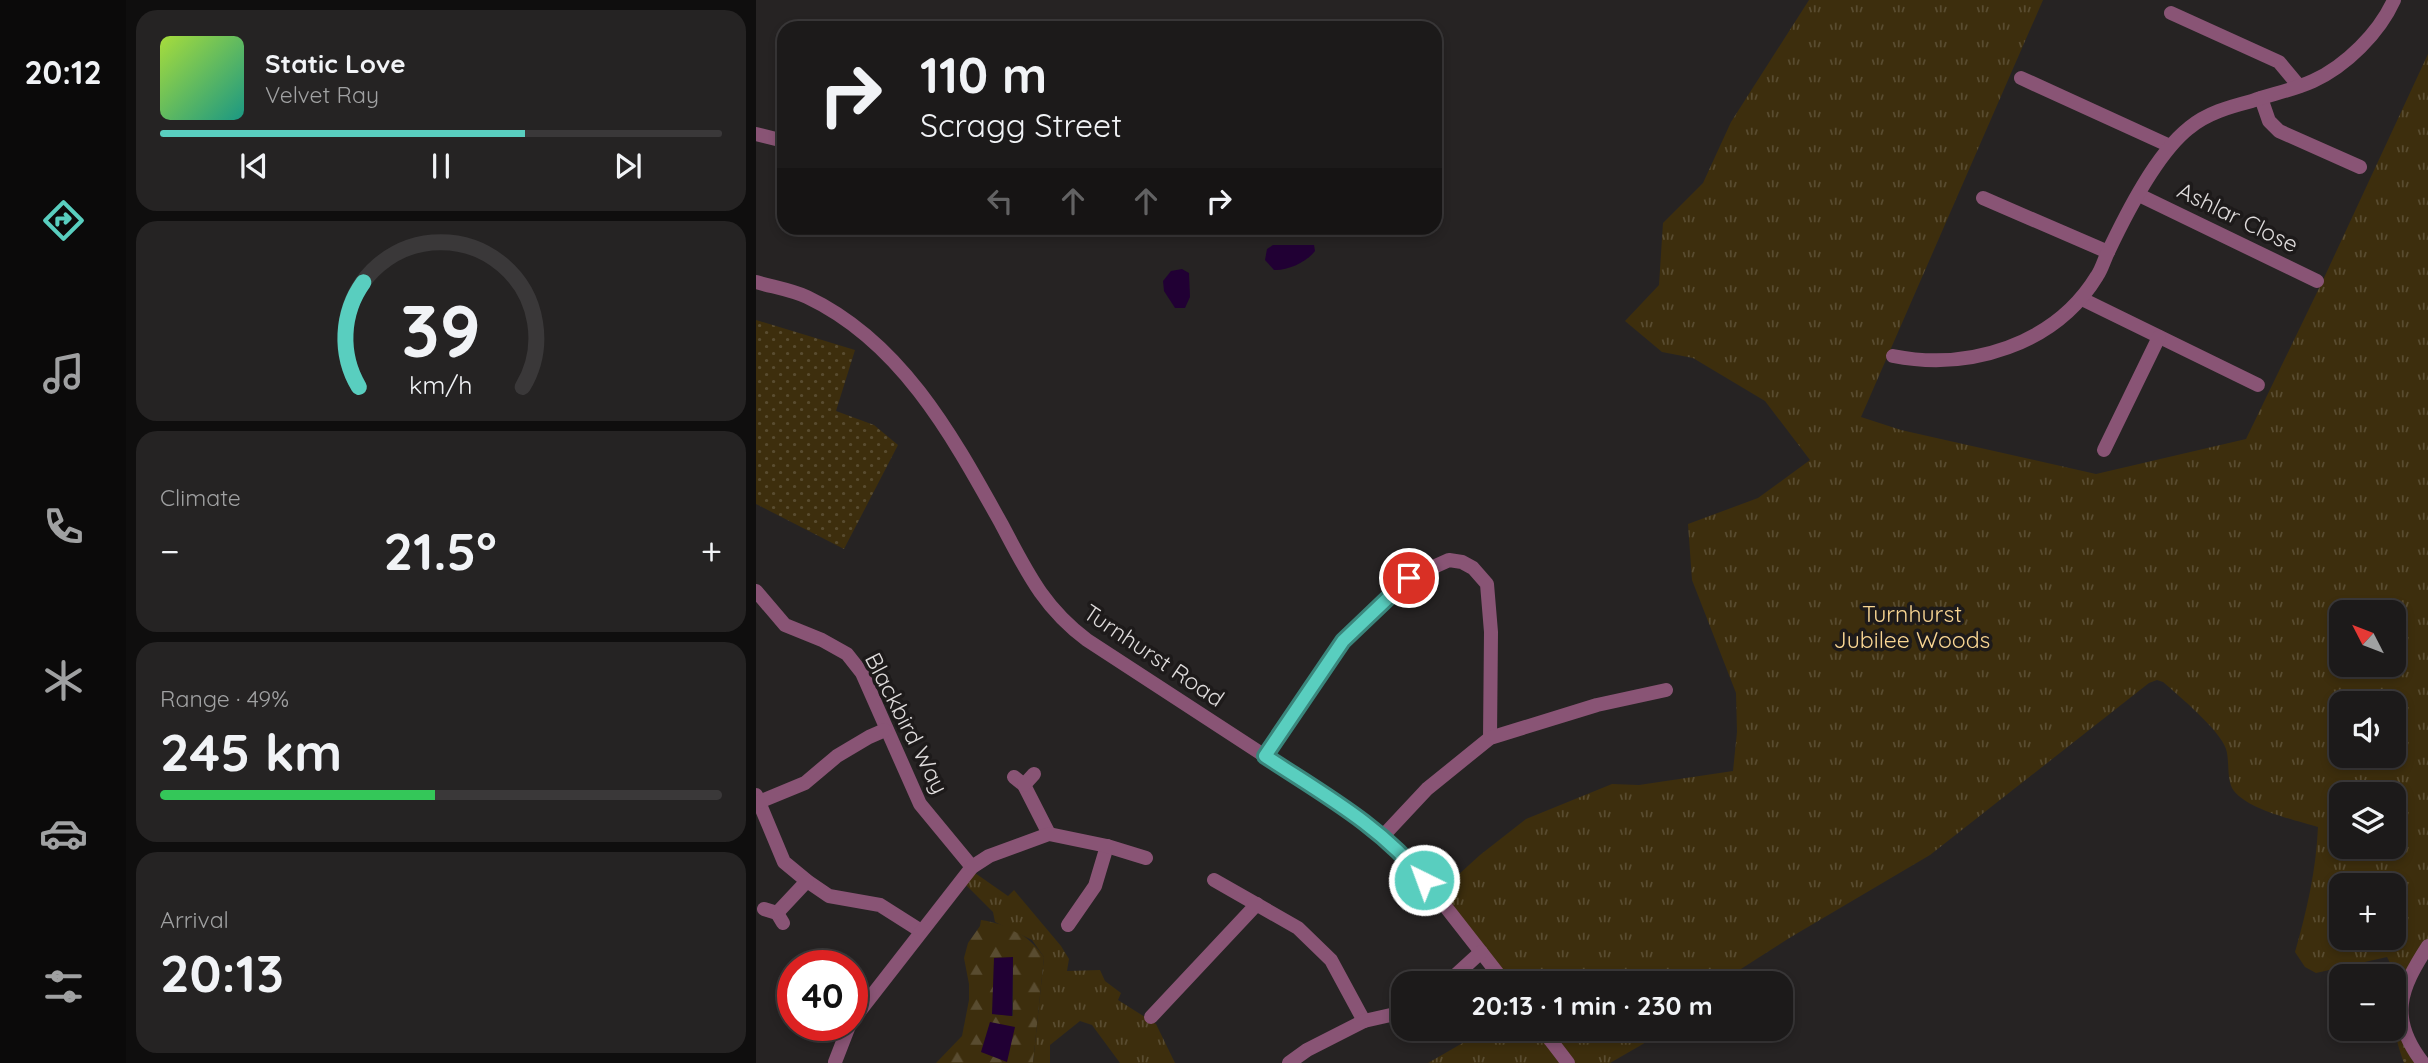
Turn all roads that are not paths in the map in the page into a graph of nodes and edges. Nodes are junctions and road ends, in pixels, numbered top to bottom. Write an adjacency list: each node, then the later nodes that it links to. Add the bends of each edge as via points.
1 (2394, 0): 4 (street, via 2360,48)
2 (2171, 13): 4 (street, via 2194,17 2279,62)
3 (2021, 78): 8 (street)
4 (2299, 86): 5 (street)
5 (2261, 98): 8 (street, via 2204,116); 9 (street, via 2269,121 2279,131 2340,150)
6 (756, 134): 7 (street)
7 (777, 139)
8 (2170, 146): 10 (street)
9 (2360, 167)
10 (2139, 195): 12 (street); 13 (street, Ashlar Close)
11 (1989, 206): 12 (street)
12 (2108, 252): 15 (street)
13 (2317, 281)
14 (756, 282): 24 (street, Turnhurst Road, via 807,297 866,333 913,382 961,452 1038,592 1064,622)
15 (2082, 299): 16 (street); 17 (street, via 2055,323 2004,349 1942,362)
16 (2159, 337): 18 (street); 19 (street, via 2106,429)
17 (1892, 356)
18 (2258, 385)
19 (2104, 450)
20 (756, 591): 22 (street, Blackbird Way, via 785,625 847,654 862,673)
21 (1666, 690): 23 (street, via 1597,705)
22 (885, 730): 26 (street, via 838,756 805,783); 31 (street, Blackbird Way, via 920,804)
23 (1490, 738): 24 (street, via 1487,584 1473,568 1449,560 1409,578 1343,641); 28 (street, via 1427,789)
24 (1265, 756): 28 (street, Turnhurst Road)
25 (1024, 779): 27 (street)
26 (757, 798): 33 (street, via 784,862)
27 (1049, 834): 29 (street); 31 (street)
28 (1382, 836): 39 (street, Turnhurst Road, via 1413,866)
29 (1107, 846): 30 (street); 36 (street, via 1095,886)
30 (1146, 858)
31 (972, 867): 37 (street)
32 (1214, 880): 34 (street)
33 (807, 881): 35 (street); 37 (street, via 829,896 880,905)
34 (1257, 904): 44 (street); 45 (street, via 1298,928 1331,960)
35 (775, 915)
36 (1068, 925)
37 (921, 931): 42 (street)
38 (2428, 946): 51 (street, via 2402,995 2402,1021)
39 (1481, 952): 40 (street); 41 (street, Turnhurst Road)
40 (1460, 971)
41 (1496, 971)
42 (868, 1000)
43 (1391, 1015): 45 (street)
44 (1151, 1017)
45 (1364, 1021): 49 (street)
46 (843, 1041): 48 (street)
47 (1551, 1041): 50 (street)
48 (835, 1062)
49 (1289, 1063)
50 (1568, 1063)
51 (2423, 1063)

